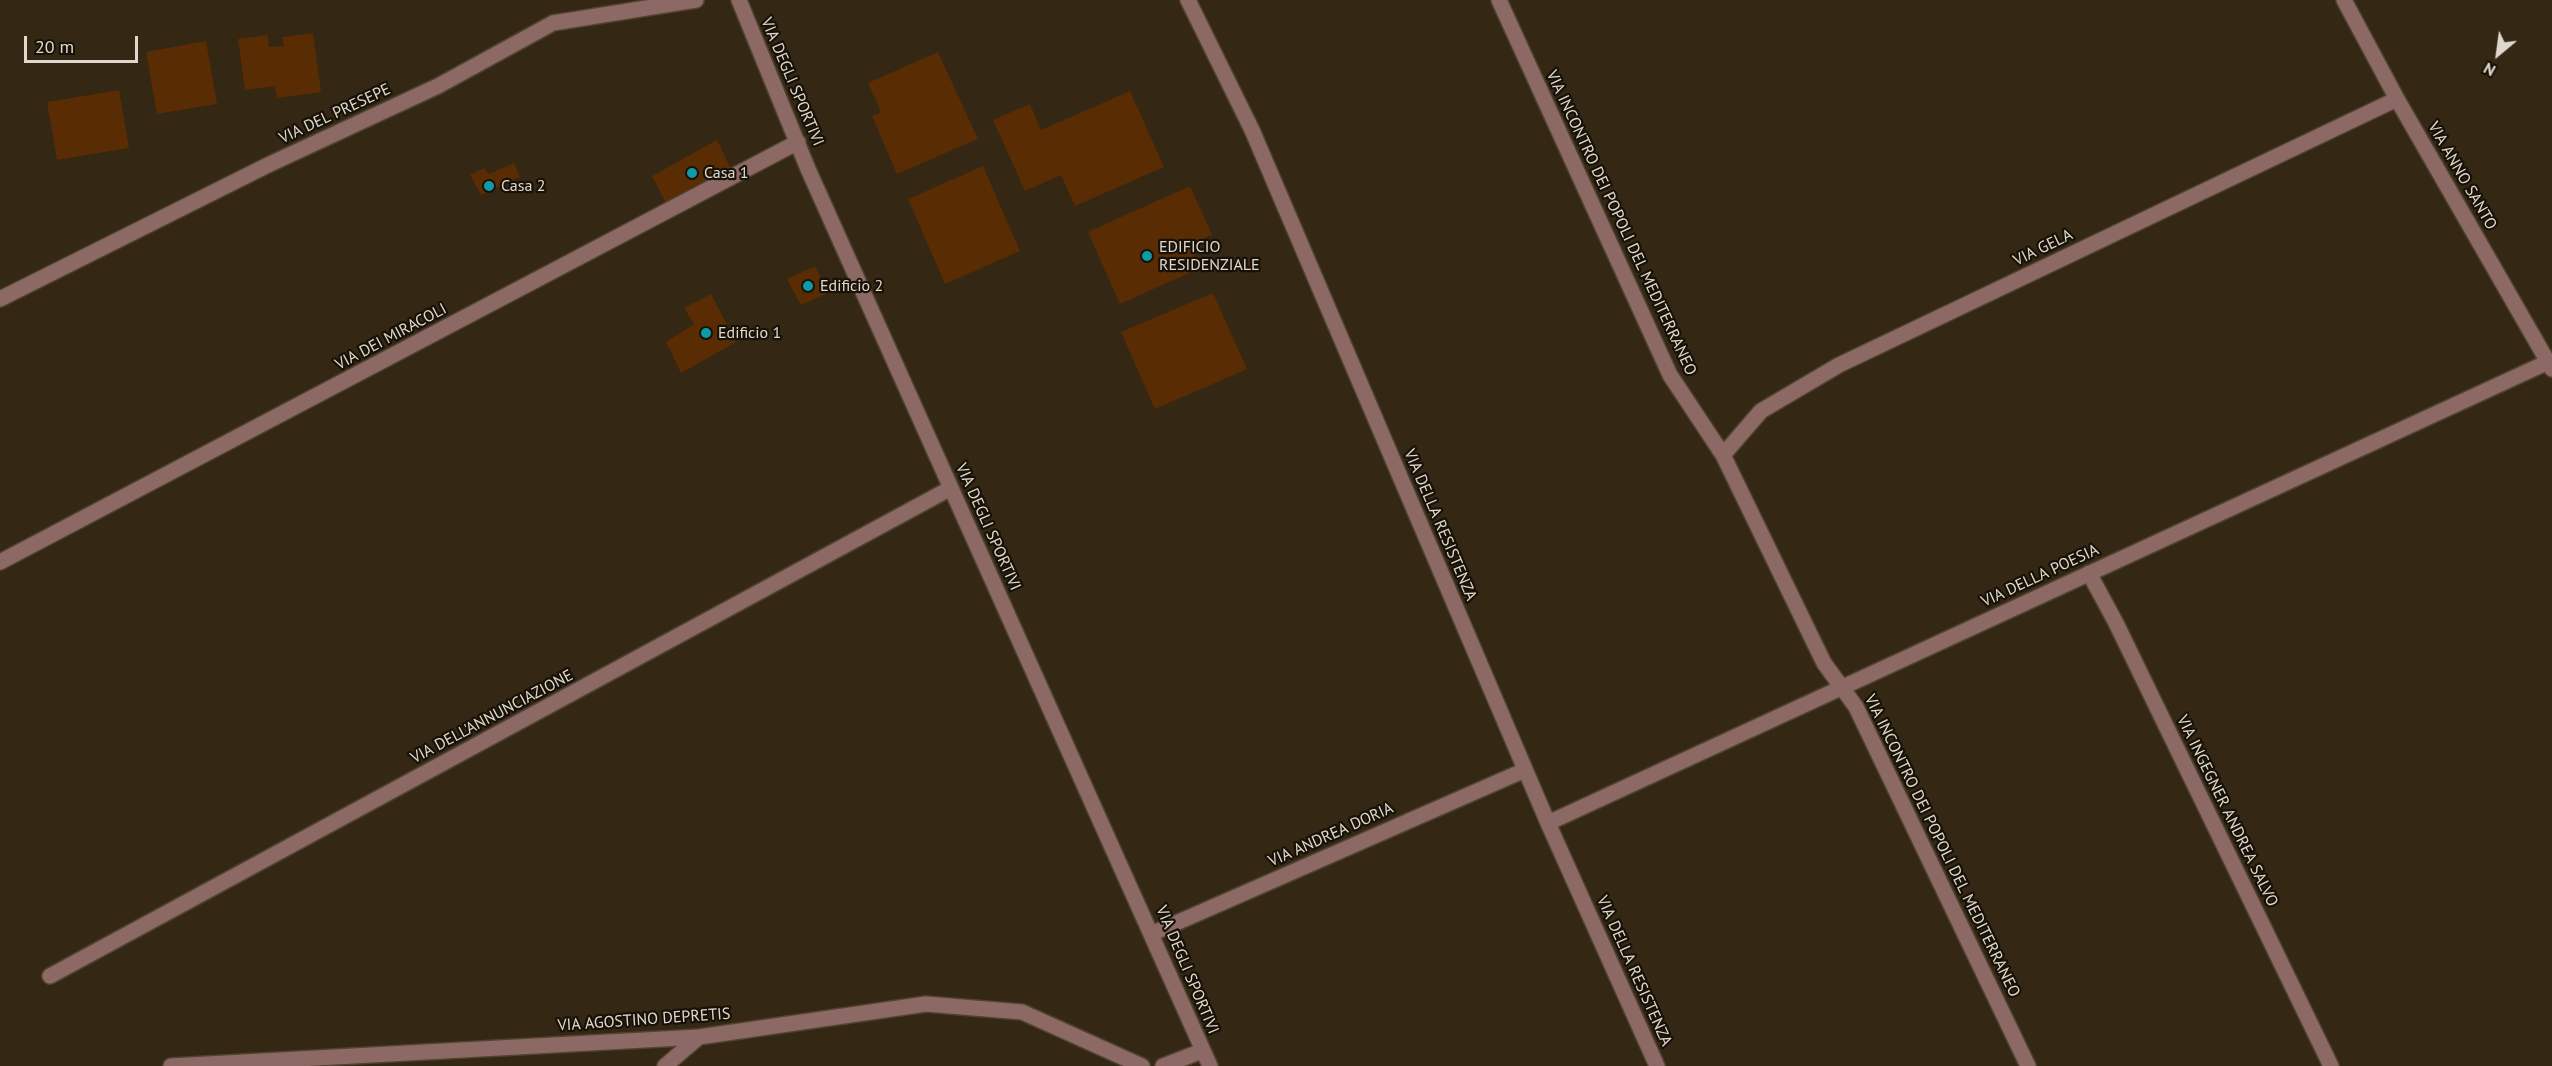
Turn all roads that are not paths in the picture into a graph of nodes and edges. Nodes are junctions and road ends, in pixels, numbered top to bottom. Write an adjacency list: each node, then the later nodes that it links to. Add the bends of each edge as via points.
1 (696, 0): 8 (street, VIA DEL PRESEPE, via 553,23 438,86 270,164)
2 (739, 0): 7 (street, VIA DEGLI SPORTIVI)
3 (1188, 0): 15 (street, VIA DELLA RESISTENZA, via 1252,130)
4 (1499, 0): 10 (street, VIA INCONTRO DEI POPOLI DEL MEDITERRANEO, via 1670,375)
5 (2344, 0): 6 (street, VIA ANNO SANTO)
6 (2397, 99): 9 (street, VIA ANNO SANTO); 10 (street, VIA GELA, via 1839,366 1761,411)
7 (798, 142): 11 (street, VIA DEGLI SPORTIVI); 12 (street, VIA DEI MIRACOLI)
8 (0, 299)
9 (2550, 366): 13 (street, VIA DELLA POESIA)
10 (1723, 455): 14 (street, VIA INCONTRO DEI POPOLI DEL MEDITERRANEO, via 1824,663)
11 (951, 488): 17 (street, VIA DEGLI SPORTIVI); 18 (street, VIA DELL'ANNUNCIAZIONE)
12 (0, 562)
13 (2089, 573): 14 (street, VIA DELLA POESIA); 28 (street, VIA INGEGNER ANDREA SALVO)
14 (1843, 687): 16 (street, VIA DELLA POESIA); 27 (street, VIA INCONTRO DEI POPOLI DEL MEDITERRANEO)
15 (1525, 770): 16 (street, VIA DELLA RESISTENZA); 17 (street, VIA ANDREA DORIA)
16 (1548, 823): 26 (street, VIA DELLA RESISTENZA)
17 (1151, 933): 20 (street, VIA DEGLI SPORTIVI)
18 (50, 976)
19 (699, 1037): 21 (street, VIA AGOSTINO DEPRETIS); 22 (street); 23 (street, VIA AGOSTINO DEPRETIS, via 926,1004 1022,1012)
20 (1202, 1051): 24 (street); 25 (street, VIA DEGLI SPORTIVI)
21 (171, 1066)
22 (664, 1066)
23 (1142, 1066)
24 (1162, 1066)
25 (1210, 1066)
26 (1657, 1066)
27 (2028, 1066)
28 (2331, 1066)

